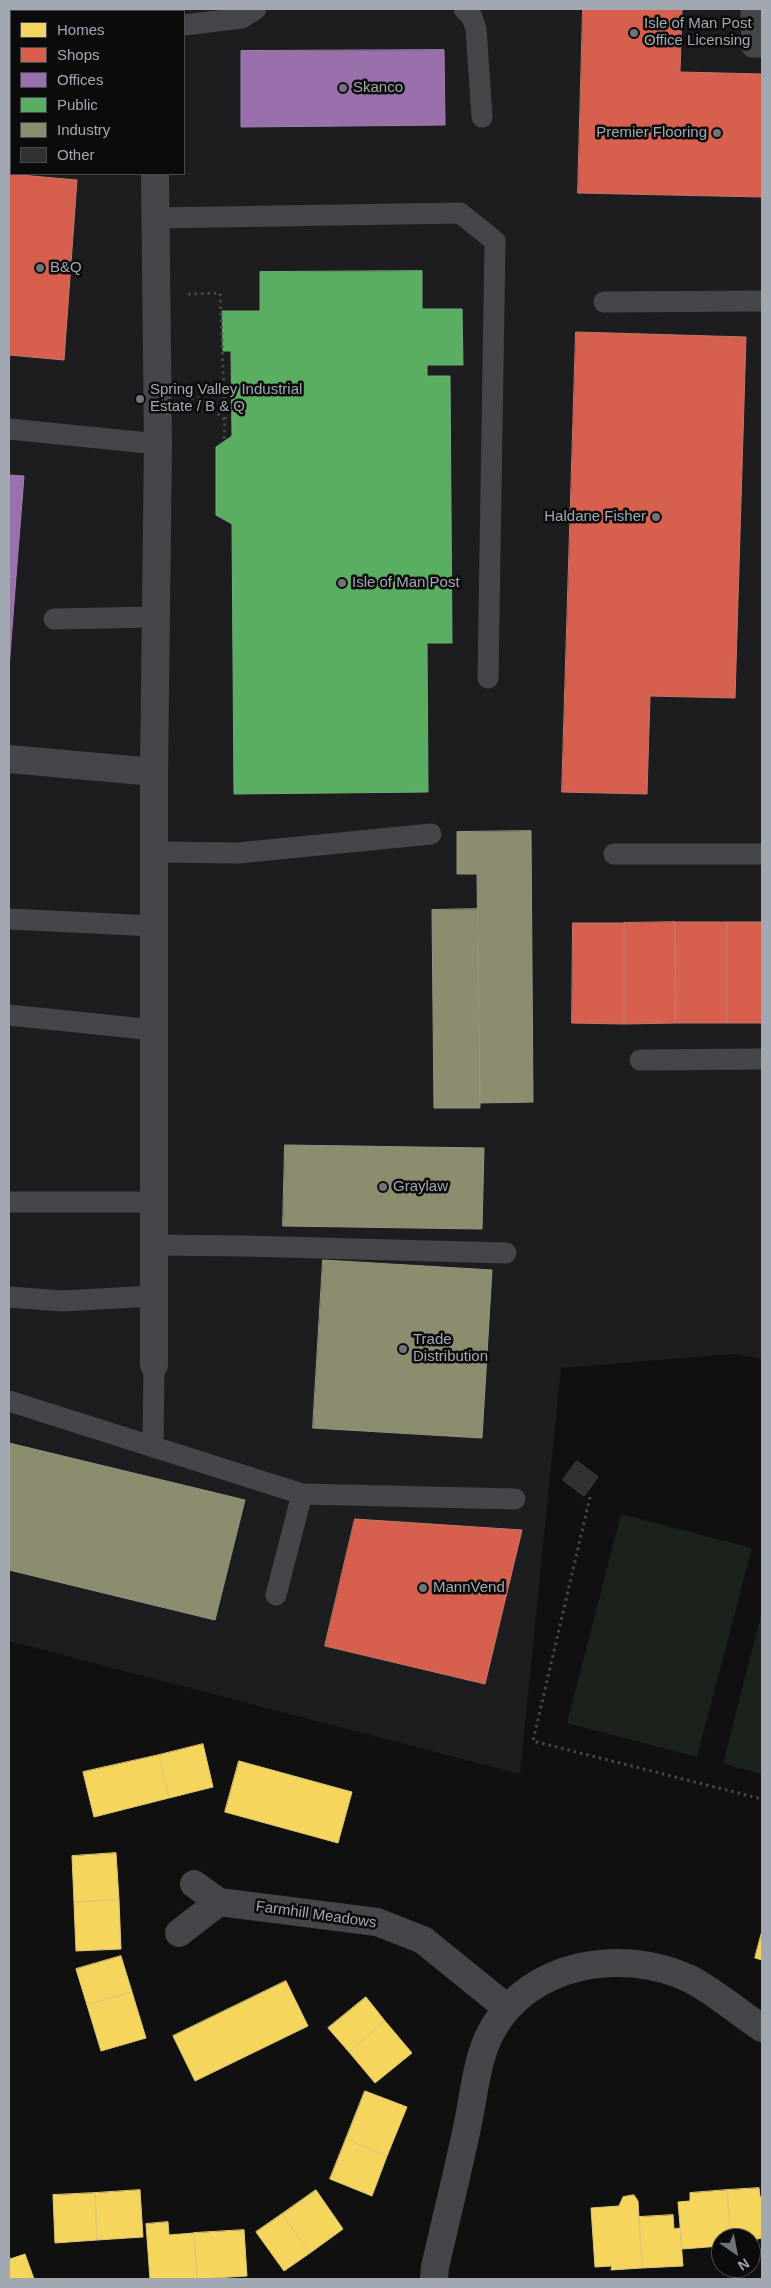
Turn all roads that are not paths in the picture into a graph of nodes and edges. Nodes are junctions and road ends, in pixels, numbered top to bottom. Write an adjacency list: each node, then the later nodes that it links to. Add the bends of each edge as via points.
1 (256, 9): 4 (lane, via 242,18)
2 (464, 9): 6 (lane, via 472,17 476,29)
3 (751, 9): 5 (lane, via 752,47)
4 (185, 25)
5 (762, 47)
6 (482, 117)
7 (155, 175): 8 (street)
8 (155, 218): 12 (street); 15 (lane, via 460,213 494,241)
9 (604, 302): 10 (lane)
10 (762, 302)
11 (9, 429): 12 (lane)
12 (158, 444): 13 (street)
13 (156, 617): 14 (lane); 17 (street)
14 (54, 619)
15 (488, 678)
16 (9, 759): 17 (street)
17 (154, 772): 19 (street)
18 (431, 834): 19 (lane, via 238,852)
19 (154, 852): 23 (street)
20 (614, 854): 21 (lane)
21 (762, 854)
22 (9, 919): 23 (lane)
23 (154, 926): 25 (street)
24 (9, 1015): 25 (lane)
25 (154, 1030): 29 (street)
26 (762, 1059): 27 (lane)
27 (640, 1060)
28 (9, 1202): 29 (lane)
29 (153, 1202): 30 (street)
30 (153, 1245): 31 (lane); 32 (street)
31 (506, 1253)
32 (153, 1296): 33 (lane, via 63,1301); 34 (street)
33 (9, 1297)
34 (154, 1365): 36 (lane)
35 (9, 1401): 36 (lane)
36 (153, 1447): 37 (lane)
37 (302, 1494): 38 (lane); 39 (lane)
38 (515, 1499)
39 (276, 1595)
40 (194, 1884): 41 (street, Farmhill Meadows)
41 (219, 1902): 42 (street); 43 (street, Farmhill Meadows, via 377,1922 423,1940)
42 (179, 1933)
43 (507, 2008): 44 (street, via 530,1987 578,1967 618,1961 652,1965 691,1980); 45 (street, via 490,2033 481,2063)
44 (762, 2028)
45 (434, 2279)

